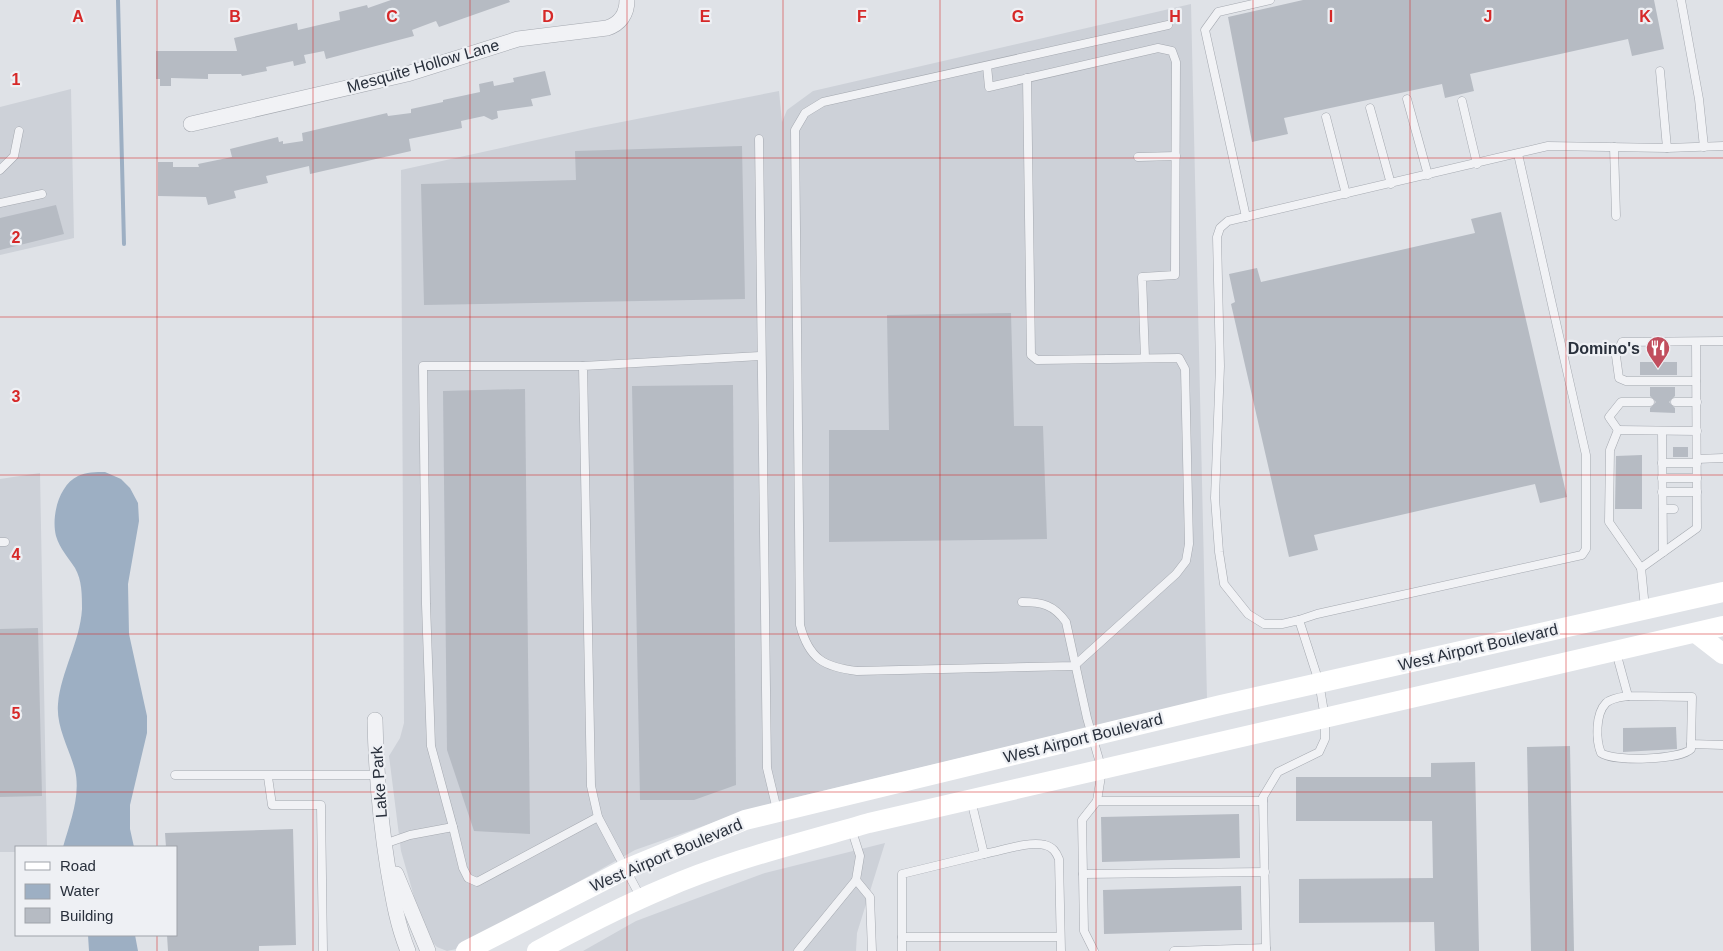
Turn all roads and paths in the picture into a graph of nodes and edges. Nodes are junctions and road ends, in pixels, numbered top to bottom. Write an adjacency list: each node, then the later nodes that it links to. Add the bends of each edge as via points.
1 (627, 0): 12 (street, Mesquite Hollow Lane, via 623,17 607,28 518,40 407,74)
2 (1270, 0): 30 (lane, via 1218,12 1205,30)
3 (1681, 0): 17 (lane)
4 (1168, 25): 5 (lane)
5 (987, 66): 7 (lane, via 989,87); 64 (lane, via 823,102 805,112 795,130 800,625 805,643 816,658 834,668 858,671)
6 (1660, 71): 18 (lane)
7 (1027, 78): 20 (lane, via 1158,48 1172,51 1176,62); 34 (lane, via 1031,355 1037,360)
8 (1407, 99): 24 (lane)
9 (1462, 101): 22 (lane)
10 (1370, 108): 25 (lane)
11 (1326, 117): 27 (lane)
12 (191, 124)
13 (19, 130): 23 (lane, via 14,156)
14 (758, 139): 33 (lane)
15 (1723, 146): 17 (lane)
16 (1614, 147): 18 (lane); 19 (lane, via 1548,146); 29 (lane)
17 (1704, 147): 18 (lane)
18 (1667, 148)
19 (1518, 154): 22 (lane); 59 (lane, via 1586,455 1586,549 1582,555)
20 (1176, 156): 21 (lane); 34 (lane, via 1175,275 1142,277)
21 (1138, 158)
22 (1477, 164): 24 (lane)
23 (0, 170)
24 (1428, 175): 25 (lane)
25 (1391, 184): 27 (lane)
26 (42, 194): 28 (lane)
27 (1346, 194): 30 (lane)
28 (0, 203)
29 (1616, 216)
30 (1246, 217): 59 (lane, via 1228,221 1220,228 1217,237 1220,366 1215,498 1219,552 1224,584 1248,614 1264,624)
31 (1723, 341): 32 (lane)
32 (1696, 342): 36 (lane); 36 (lane, via 1622,342 1616,356 1619,378 1626,381)
33 (760, 356): 35 (lane); 79 (lane, via 767,768)
34 (1145, 358): 64 (lane, via 1179,358 1184,369 1189,544 1186,561 1176,574)
35 (583, 366): 80 (lane, via 591,786); 81 (lane, via 423,366 431,746)
36 (1696, 381): 39 (lane)
37 (1650, 402): 40 (lane, via 1621,402 1609,417)
38 (1675, 402): 39 (lane)
39 (1696, 402): 42 (lane)
40 (1618, 430): 41 (lane); 55 (lane, via 1610,450 1609,522)
41 (1662, 431): 42 (lane); 45 (lane)
42 (1697, 431): 44 (lane)
43 (1723, 458): 44 (lane)
44 (1697, 461): 45 (lane); 47 (lane)
45 (1662, 463): 46 (lane)
46 (1662, 478): 47 (lane); 48 (lane)
47 (1697, 478): 49 (lane)
48 (1662, 492): 49 (lane); 50 (lane)
49 (1697, 492): 53 (lane)
50 (1663, 509): 51 (lane); 54 (lane)
51 (1674, 509)
52 (1688, 509): 53 (lane)
53 (1697, 509): 54 (lane, via 1698,528)
54 (1663, 552): 55 (lane)
55 (1641, 568): 58 (lane)
56 (1723, 592): 58 (main road, West Airport Boulevard)
57 (1022, 602): 64 (lane, via 1044,603 1058,611 1066,622)
58 (1645, 609): 65 (main road, West Airport Boulevard)
59 (1299, 620): 65 (lane)
60 (1723, 626): 61 (main road, West Airport Boulevard)
61 (1696, 632): 62 (main road, West Airport Boulevard); 63 (main road)
62 (1616, 651): 66 (lane); 67 (main road, West Airport Boulevard)
63 (1723, 654)
64 (1074, 666): 69 (lane)
65 (1319, 682): 67 (lane); 69 (main road, West Airport Boulevard)
66 (1628, 696): 70 (lane, via 1692,697); 70 (lane, via 1610,700 1601,710 1598,721 1601,753 1611,757 1671,757 1686,754)
67 (1325, 718): 72 (main road, West Airport Boulevard); 78 (lane, via 1325,739 1319,752 1278,772)
68 (375, 720): 74 (street, Lake Park)
69 (1091, 736): 72 (lane); 79 (main road, West Airport Boulevard)
70 (1691, 744): 71 (lane)
71 (1723, 745)
72 (1102, 770): 76 (main road, West Airport Boulevard); 77 (lane)
73 (175, 775): 75 (lane)
74 (376, 775): 75 (lane); 83 (street, Lake Park)
75 (268, 776): 93 (lane, via 272,805 321,805)
76 (971, 800): 82 (main road, West Airport Boulevard); 84 (lane)
77 (1097, 801): 78 (lane); 87 (lane, via 1082,820)
78 (1263, 801): 86 (lane)
79 (778, 812): 85 (main road, West Airport Boulevard, via 745,820)
80 (598, 817): 81 (lane, via 477,882 468,878 463,868); 85 (lane)
81 (453, 827): 83 (lane, via 410,835)
82 (851, 828): 88 (lane, via 860,856); 89 (main road, West Airport Boulevard, via 756,856)
83 (384, 844): 94 (street, Lake Park, via 398,925); 95 (street, Lake Park)
84 (984, 854): 90 (lane, via 902,874); 91 (lane, via 1026,846 1045,845 1054,849 1059,859)
85 (626, 869): 89 (lane); 96 (main road, West Airport Boulevard)
86 (1265, 872): 87 (lane); 92 (lane)
87 (1083, 874): 102 (lane, via 1084,931)
88 (856, 880): 98 (lane); 99 (lane, via 870,897)
89 (641, 898): 97 (main road, West Airport Boulevard)
90 (902, 937): 91 (lane); 100 (lane)
91 (1060, 937): 101 (lane)
92 (1266, 950): 103 (lane)
93 (323, 951)
94 (408, 951)
95 (428, 951)
96 (466, 951)
97 (537, 951)
98 (798, 951)
99 (872, 951)
100 (902, 951)
101 (1060, 951)
102 (1094, 951)
103 (1174, 951)

